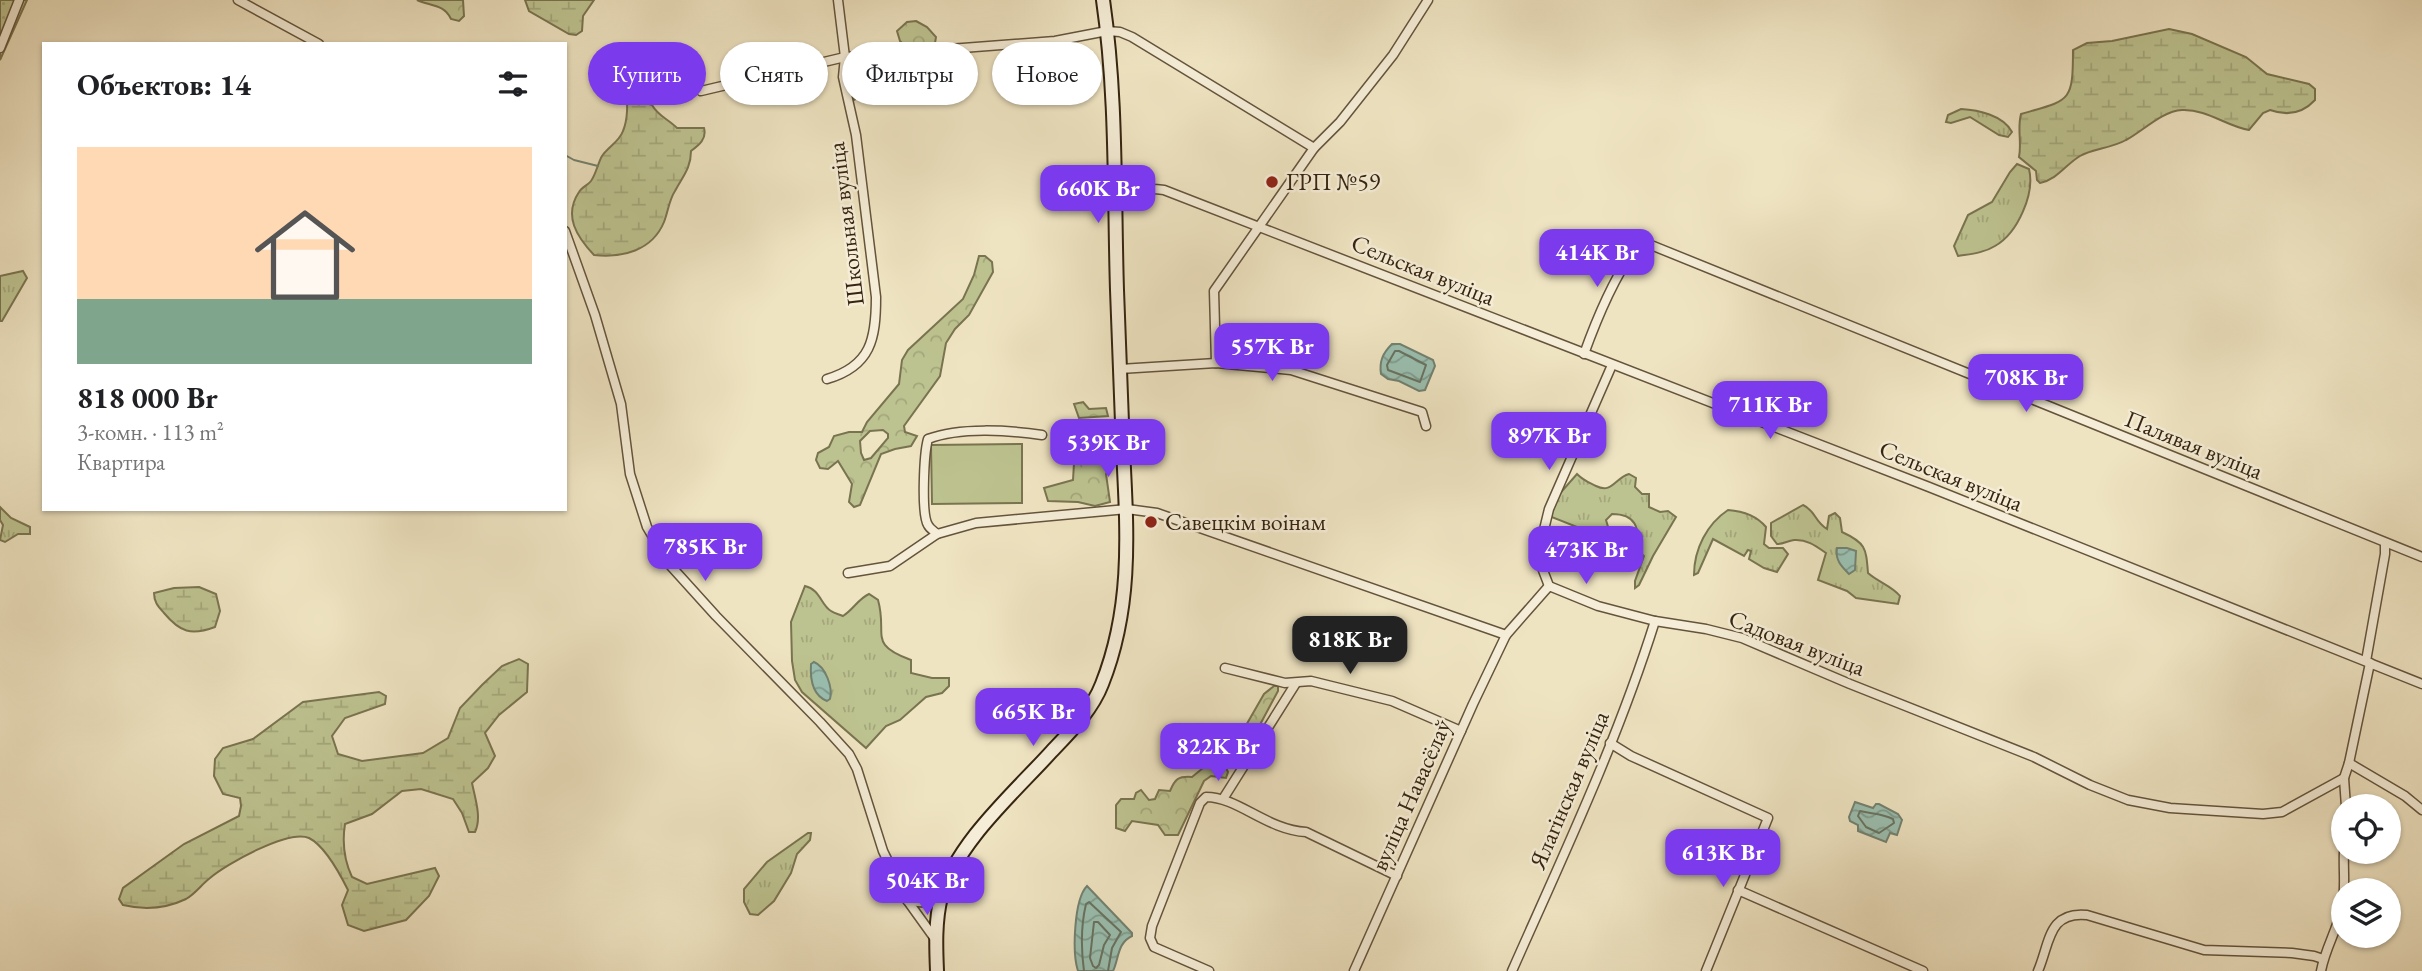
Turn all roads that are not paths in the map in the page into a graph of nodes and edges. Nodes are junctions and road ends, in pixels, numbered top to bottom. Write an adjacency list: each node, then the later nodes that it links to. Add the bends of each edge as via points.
1 (19, 0): 10 (street)
2 (238, 0): 7 (street)
3 (838, 0): 8 (street, Школьная вуліца)
4 (1103, 0): 6 (street)
5 (1428, 0): 14 (street, via 1393,55)
6 (1107, 31): 9 (street, via 1055,41); 14 (street, via 1132,37); 15 (street)
7 (315, 42)
8 (843, 42)
9 (978, 47)
10 (0, 48)
11 (842, 58): 12 (street)
12 (706, 90)
13 (849, 105): 22 (street, Школьная вуліца, via 876,317 870,348 859,364)
14 (1314, 148): 16 (street)
15 (1114, 205): 16 (street, Сельская вуліца, via 1136,189 1164,190); 21 (street)
16 (1260, 226): 18 (street, Сельская вуліца); 19 (street, via 1214,291)
17 (567, 236): 48 (street, via 621,404 630,474 647,527 669,564 849,754 883,851)
18 (1584, 354): 20 (street, Сельская вуліца); 27 (street, Палявая вуліца, via 1641,241)
19 (1216, 363): 21 (street); 23 (street, via 1291,370 1422,412)
20 (1612, 365): 30 (street, via 1549,509 1541,542 1541,565); 33 (street, Сельская вуліца)
21 (1120, 369): 25 (street)
22 (827, 379)
23 (1426, 426)
24 (1042, 435): 26 (street, via 973,432 928,439 926,515)
25 (1127, 509): 26 (street, via 976,523); 32 (street, via 1157,513); 47 (street, via 1125,592 1101,686 1085,714 978,832)
26 (937, 534): 29 (street, via 890,566)
27 (2385, 543): 28 (street, Палявая вуліца); 33 (street)
28 (2422, 557)
29 (848, 573)
30 (1549, 586): 31 (street, Садовая вуліца, via 1598,606); 32 (street)
31 (1655, 621): 38 (street, Ялагінская вуліца); 40 (street, Садовая вуліца, via 1742,638 2128,800 2170,808 2282,812)
32 (1506, 635): 37 (street, вуліца Навасёлаў)
33 (2368, 662): 36 (street, Сельская вуліца); 39 (street)
34 (1225, 668): 35 (street)
35 (1296, 683): 37 (street, via 1311,681 1392,701); 42 (street)
36 (2422, 684)
37 (1461, 730): 45 (street, вуліца Навасёлаў)
38 (1610, 743): 46 (street, via 1768,818); 54 (street, Ялагінская вуліца)
39 (2349, 763): 40 (street); 43 (street)
40 (2344, 778): 41 (street)
41 (2345, 794)
42 (1223, 799): 45 (street, via 1270,824 1306,832); 52 (street, via 1206,797 1200,803 1150,938 1154,947)
43 (2422, 810)
44 (2344, 864): 50 (street, via 2343,905)
45 (1397, 876): 53 (street, вуліца Навасёлаў)
46 (1738, 890): 55 (street); 56 (street)
47 (942, 896): 48 (street, via 931,902); 49 (street)
48 (907, 900): 49 (street)
49 (936, 941): 51 (street)
50 (2323, 959): 57 (street, via 2292,953 2204,950 2087,915 2068,915 2055,924); 58 (street)
51 (937, 971)
52 (1209, 971)
53 (1354, 971)
54 (1511, 971)
55 (1706, 971)
56 (1923, 971)
57 (2038, 971)
58 (2321, 971)

